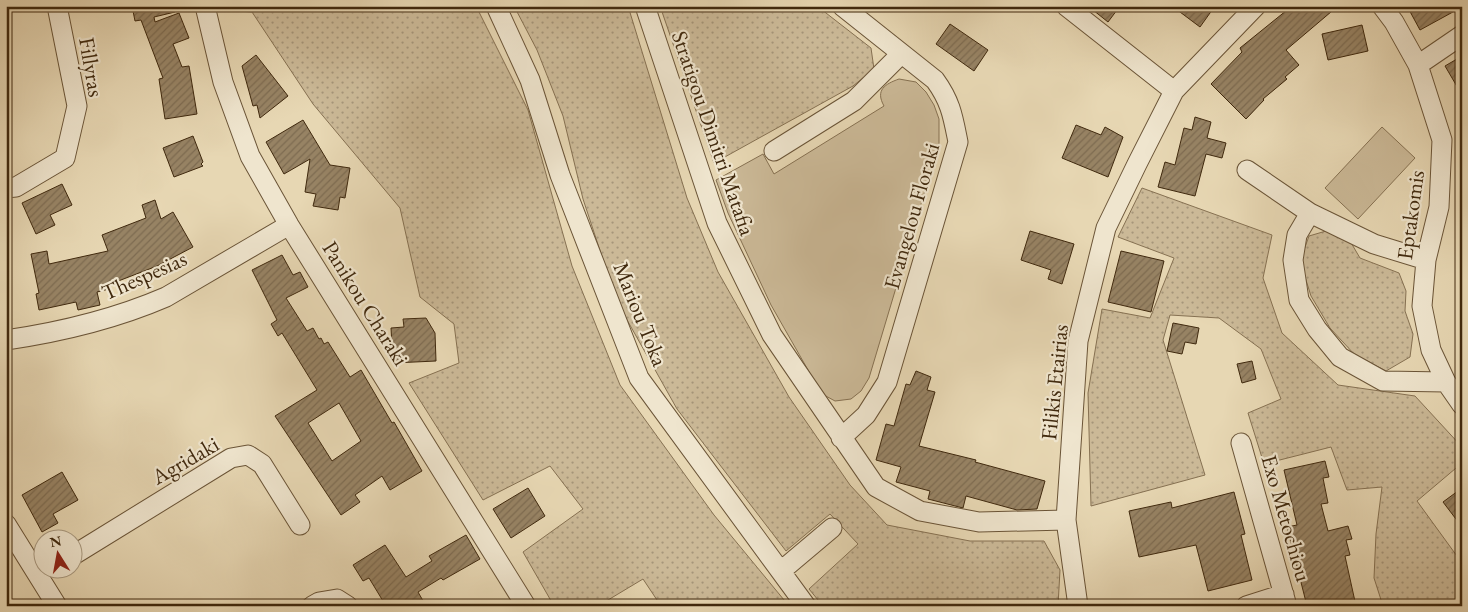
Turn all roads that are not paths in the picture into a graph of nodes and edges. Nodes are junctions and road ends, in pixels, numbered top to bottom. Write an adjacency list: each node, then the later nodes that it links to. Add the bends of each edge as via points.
1 (57, 6): 15 (street, Fillyras, via 76,106 65,158 16,187)
2 (206, 6): 17 (street, Panikou Charaki, via 223,82 250,156)
3 (496, 6): 30 (street, Mariou Toka, via 530,80 560,175 639,378)
4 (645, 6): 22 (street, Stratigou Dimitri Matafia, via 717,224 772,335)
5 (842, 6): 10 (street, Evangelou Floraki)
6 (1066, 6): 12 (street)
7 (1256, 6): 12 (street, Filikis Etairias)
8 (1382, 6): 11 (street, Eptakomis)
9 (1462, 35): 11 (street)
10 (901, 54): 13 (street, via 854,101); 22 (street, Evangelou Floraki, via 935,80 944,92 953,112 958,142 887,382 866,415)
11 (1418, 65): 18 (street, Eptakomis, via 1442,140 1439,207)
12 (1174, 90): 24 (street, Filikis Etairias, via 1106,228 1078,341)
13 (774, 152)
14 (1247, 170): 16 (street)
15 (6, 188)
16 (1310, 213): 18 (street, via 1374,244); 20 (street, via 1297,235 1293,260 1298,300 1317,329 1340,357 1383,381)
17 (289, 225): 19 (street, Thespesias, via 145,306 88,324); 36 (street, Panikou Charaki)
18 (1426, 260): 20 (street, Eptakomis, via 1422,306 1432,350)
19 (6, 340)
20 (1446, 382): 21 (street, Eptakomis)
21 (1462, 405)
22 (841, 438): 24 (street, Stratigou Dimitri Matafia, via 876,488 920,512 979,522)
23 (1241, 443): 32 (street, Exo Metochiou)
24 (1066, 520): 38 (street, Filikis Etairias)
25 (6, 524): 29 (street)
26 (300, 525): 28 (street, Agridaki, via 262,464 248,455 231,458)
27 (832, 528): 30 (street)
28 (82, 550)
29 (32, 557)
30 (781, 571): 37 (street, Mariou Toka)
31 (48, 580): 33 (street)
32 (1286, 600): 39 (street)
33 (57, 606)
34 (312, 606): 35 (street, via 336,599)
35 (348, 606)
36 (526, 606)
37 (806, 606)
38 (1078, 606)
39 (1246, 606)

